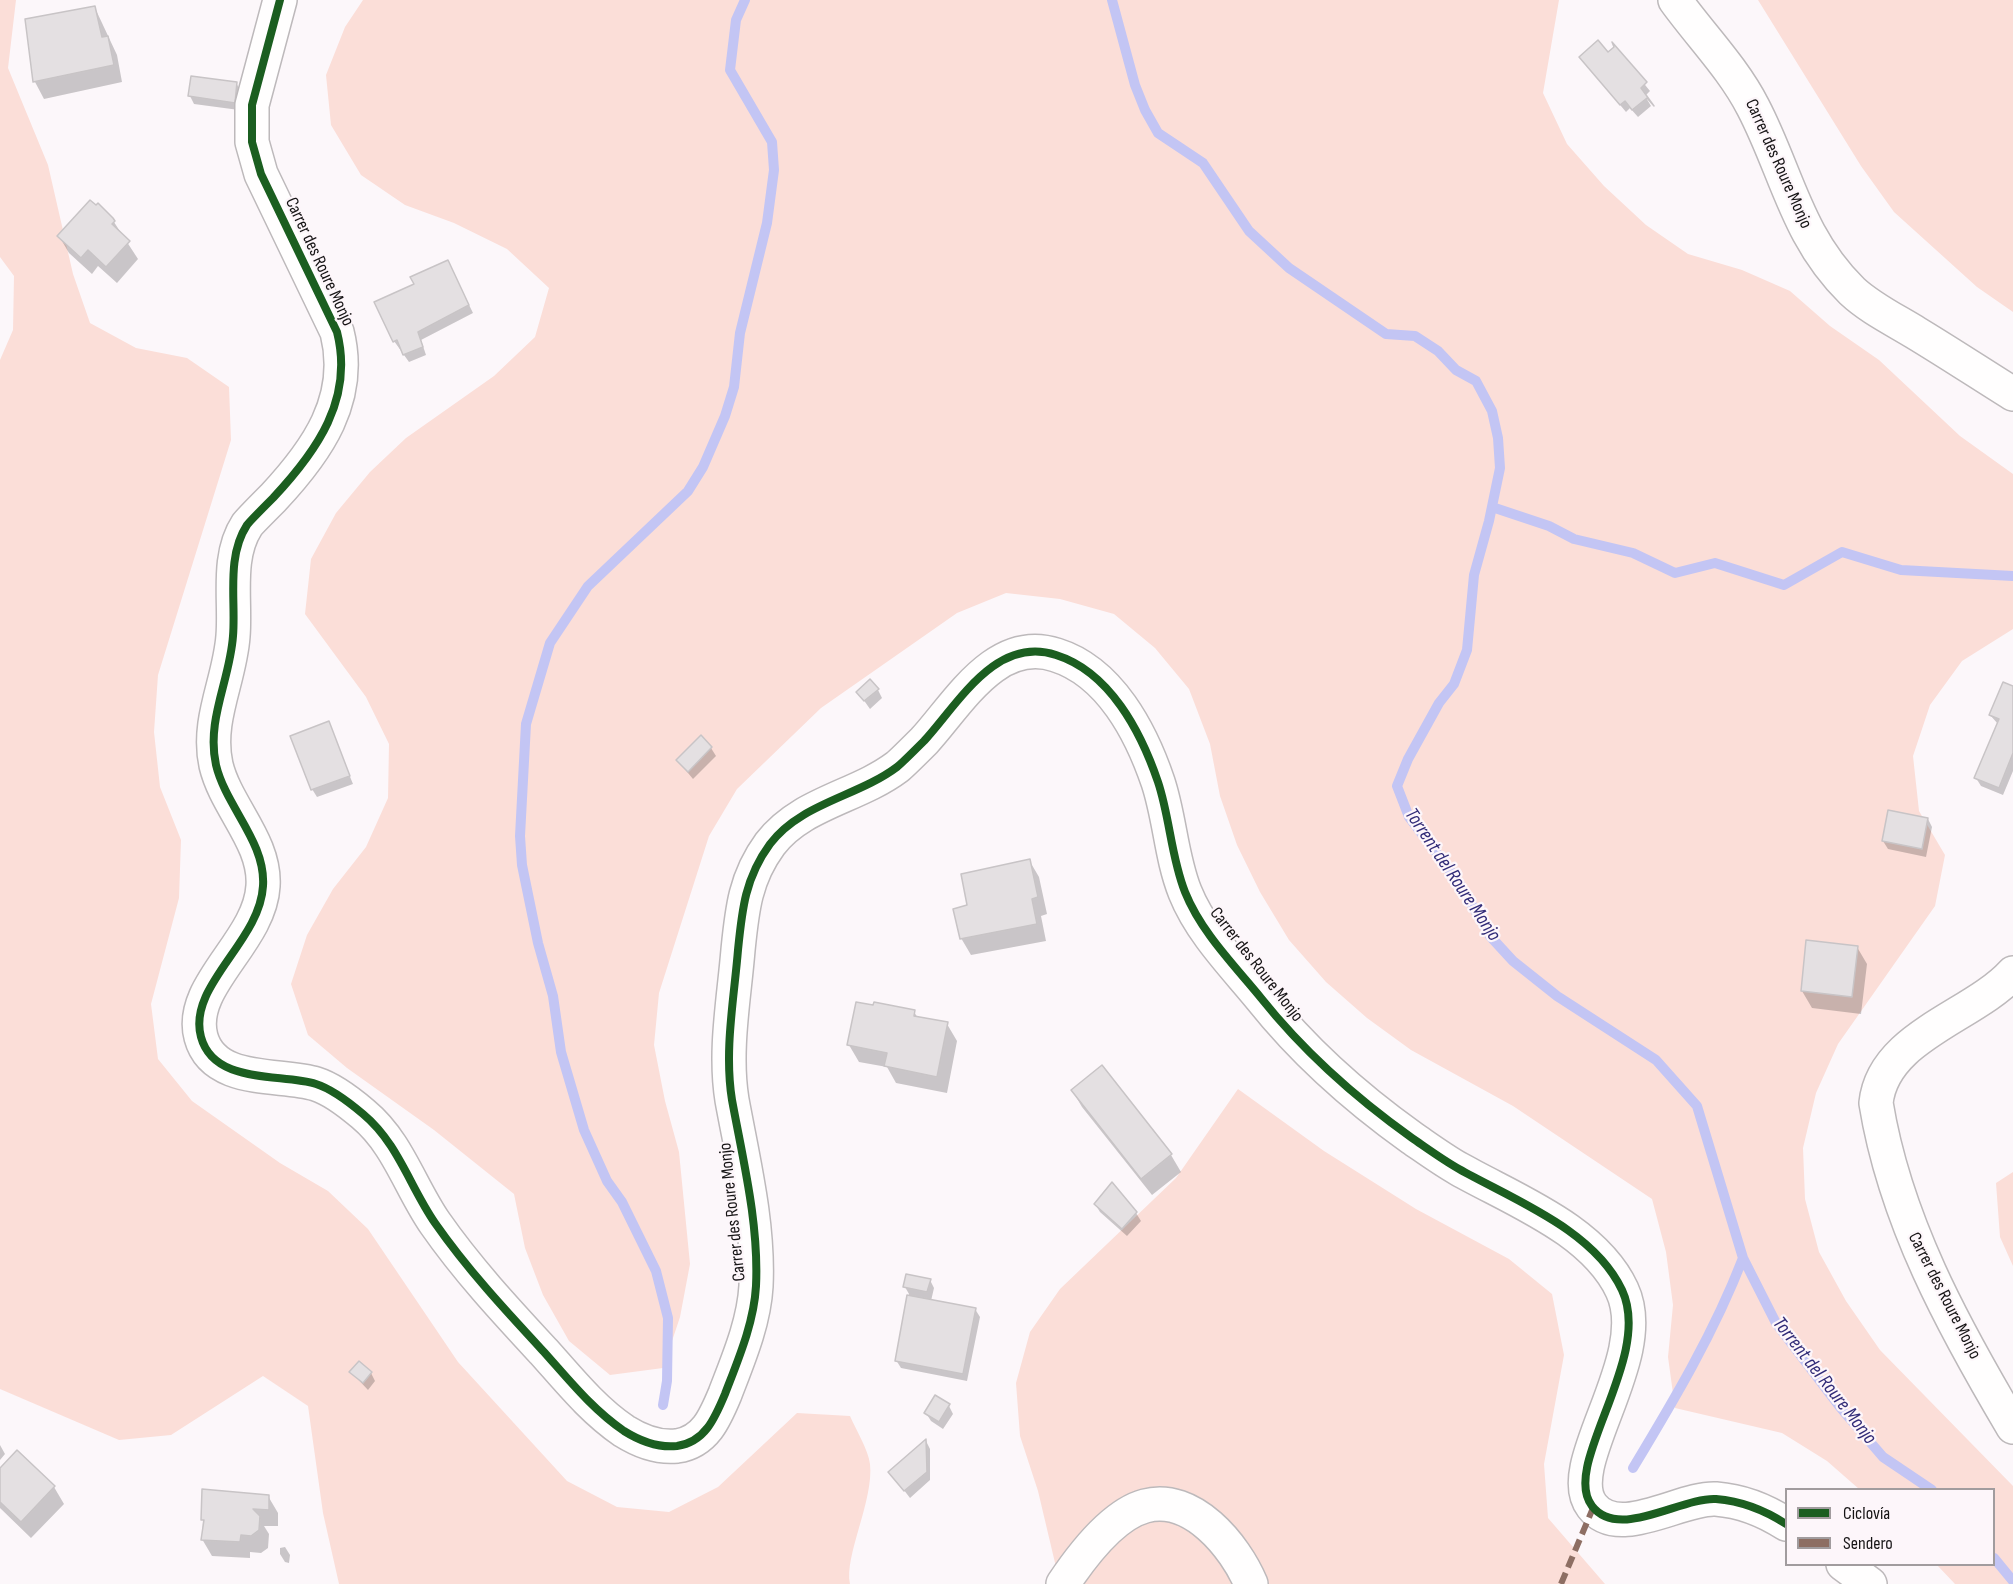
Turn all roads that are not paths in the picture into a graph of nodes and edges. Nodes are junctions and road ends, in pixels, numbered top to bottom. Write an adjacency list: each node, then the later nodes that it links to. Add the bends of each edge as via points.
1 (280, 0): 6 (street, Carrer des Roure Monjo, via 252,105 252,142 261,174 337,332 344,357 343,382 323,433 302,465 247,524 233,573 233,643 212,730 216,766 227,796 262,865 263,895 255,921 212,983 200,1009 199,1033 210,1054 234,1070 266,1079 320,1084 374,1123 398,1156 432,1220 506,1311 588,1400 621,1429 643,1441 668,1448 689,1444 705,1433 717,1412 740,1351 756,1291 750,1210 730,1067 742,906 748,879 781,831 803,814 896,768 986,672 1017,653 1038,650 1054,654 1074,662 1118,700 1160,787 1174,856 1188,898 1220,948 1283,1026 1344,1085 1407,1135 1556,1223 1604,1260 1619,1283 1629,1307 1630,1333 1618,1386 1591,1454 1585,1488 1593,1508 1609,1517 1637,1519 1690,1501 1712,1498 1745,1505)
2 (1675, 0): 3 (street, Carrer des Roure Monjo, via 1734,73 1752,103 1791,199 1834,271 1853,292 1879,311)
3 (2013, 394)
4 (2013, 973): 5 (street, Carrer des Roure Monjo, via 1911,1045 1883,1076 1876,1103 1903,1210 1920,1255)
5 (2013, 1427)
6 (1785, 1523)
7 (1846, 1566): 10 (street)
8 (1063, 1584): 9 (street, via 1100,1536 1128,1514 1145,1506 1171,1505 1193,1515 1233,1549)
9 (1251, 1584)
10 (1870, 1584)

